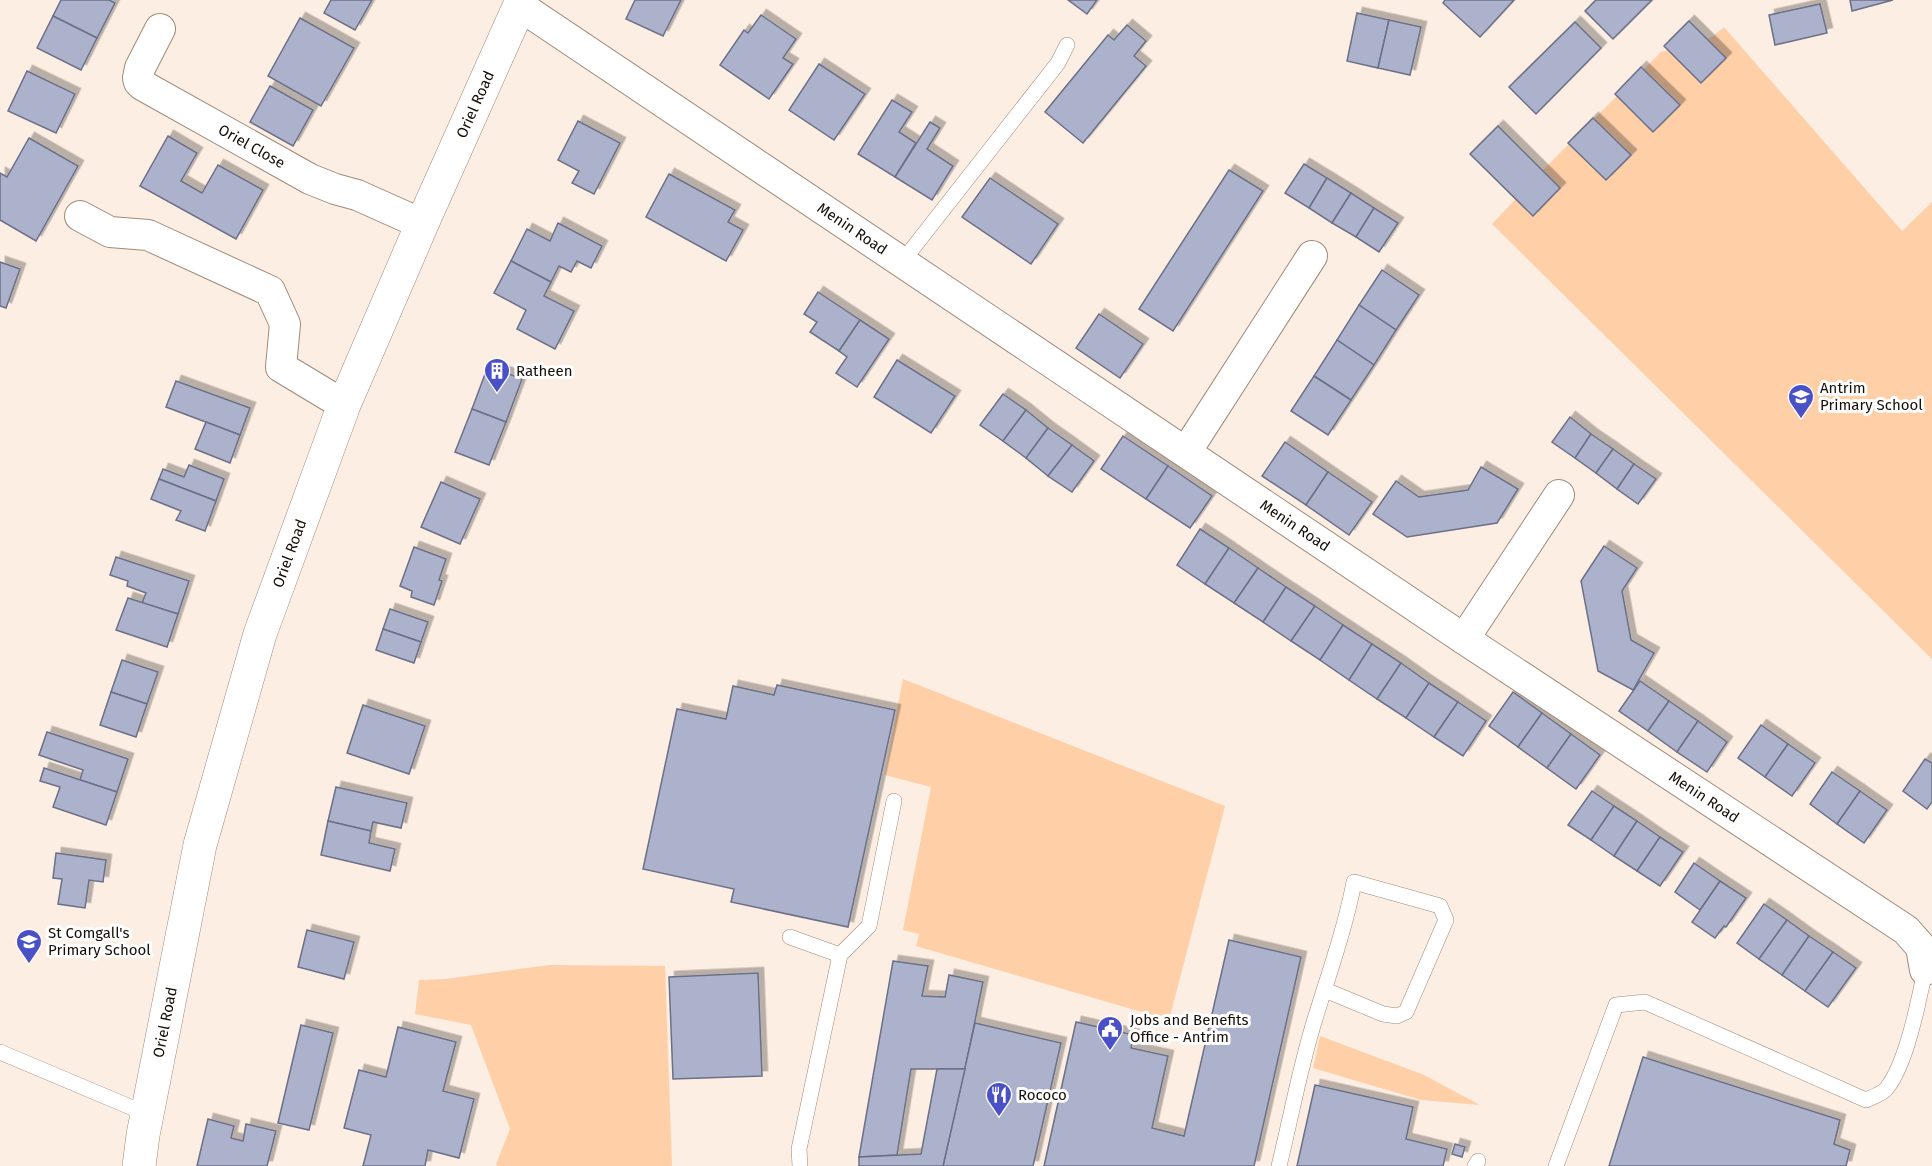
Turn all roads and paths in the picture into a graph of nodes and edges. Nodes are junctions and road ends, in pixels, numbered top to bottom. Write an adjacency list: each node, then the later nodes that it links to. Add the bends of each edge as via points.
1 (521, 3): 5 (street, Oriel Road); 7 (street, Menin Road)
2 (160, 29): 5 (street, Oriel Close, via 138,74 142,85 310,179)
3 (1066, 45): 7 (lane, via 1051,72)
4 (80, 216): 8 (street, via 110,232 148,235 270,291 285,324 281,367)
5 (422, 224): 8 (street, Oriel Road)
6 (1312, 256): 9 (street)
7 (902, 262): 9 (street, Menin Road)
8 (344, 405): 18 (street, Oriel Road, via 260,634 200,845)
9 (1186, 452): 11 (street, Menin Road)
10 (1559, 495): 11 (street)
11 (1464, 639): 15 (street, Menin Road, via 1906,930 1921,947)
12 (894, 801): 14 (lane, via 870,926)
13 (790, 937): 14 (lane)
14 (840, 954): 20 (lane, via 799,1149)
15 (1925, 970): 22 (lane, via 1898,1069 1885,1090 1866,1100 1645,1002 1616,1005)
16 (1324, 990): 16 (lane, via 1345,926 1354,882 1440,906 1446,920 1406,1012 1397,1016 1383,1014); 21 (lane)
17 (0, 1052): 18 (lane)
18 (143, 1138): 19 (street, Oriel Road)
19 (128, 1166)
20 (800, 1166)
21 (1279, 1166)
22 (1556, 1166)

